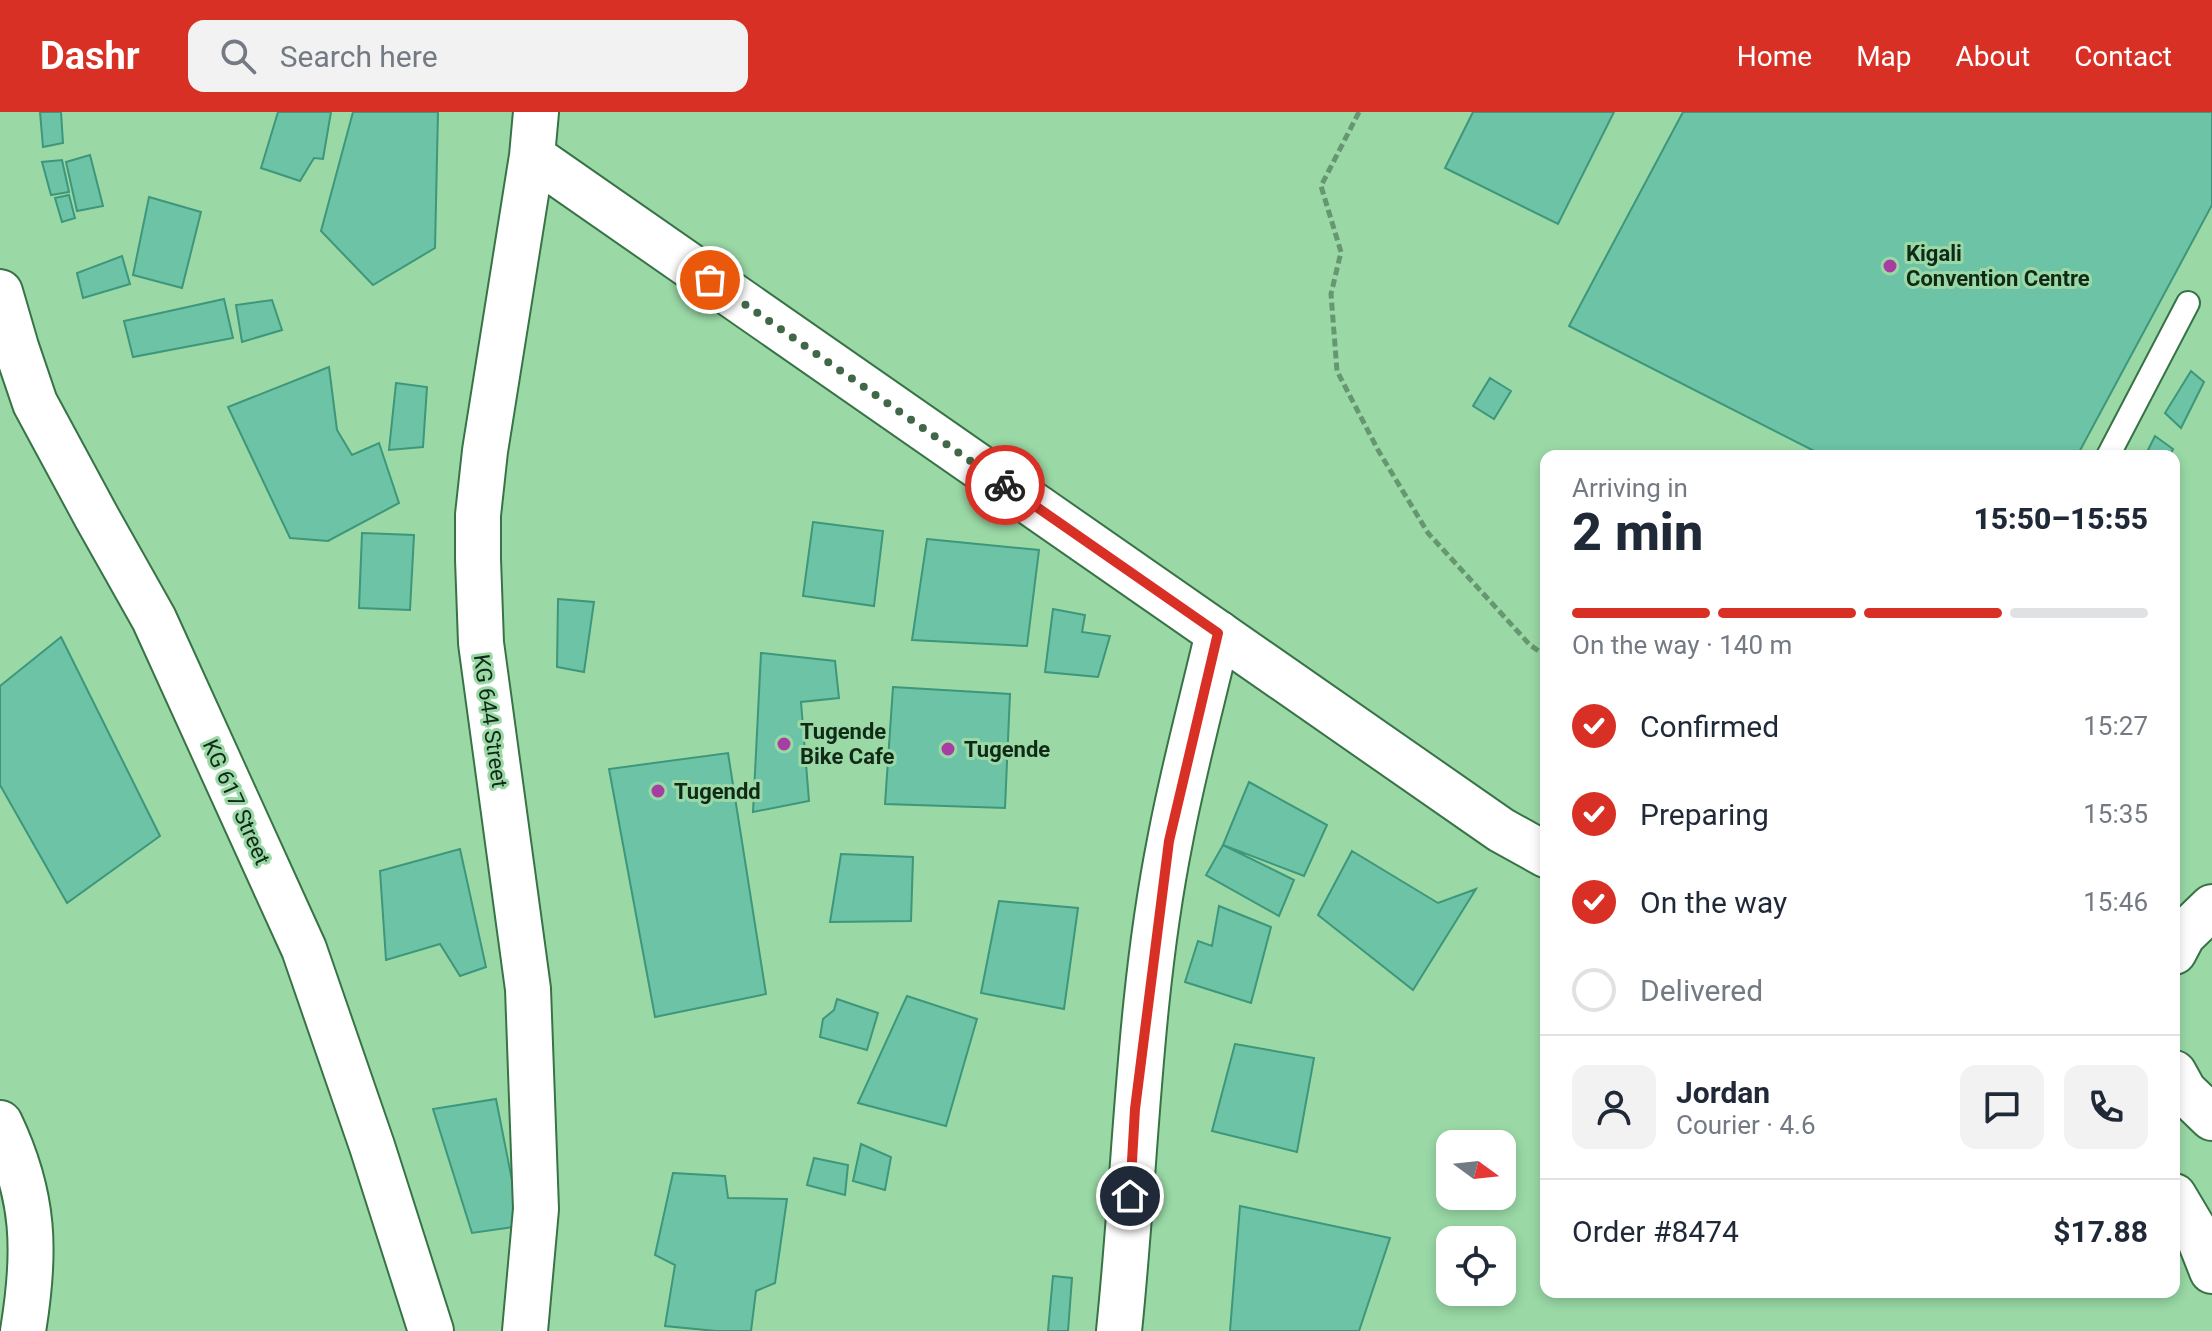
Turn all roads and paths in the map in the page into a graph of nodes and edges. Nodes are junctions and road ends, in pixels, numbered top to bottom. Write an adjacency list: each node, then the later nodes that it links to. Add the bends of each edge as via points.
1 (536, 112): 3 (main road, KG 644 Street)
2 (1359, 112): 8 (path, via 1321,186 1341,252 1331,294 1337,371 1428,533)
3 (532, 156): 7 (main road); 19 (main road, KG 644 Street, via 478,515 481,643 528,989 536,1209)
4 (0, 292): 18 (main road, KG 617 Street, via 35,403 154,619 304,949)
5 (2188, 303): 6 (lane)
6 (2111, 450)
7 (1218, 633): 9 (main road); 20 (main road, via 1169,841 1154,946 1135,1109)
8 (1540, 652)
9 (1540, 852)
10 (2212, 907): 11 (main road)
11 (2180, 941)
12 (2180, 1084): 13 (main road)
13 (2196, 1113)
14 (0, 1123): 17 (main road, via 16,1156 32,1227)
15 (2180, 1206): 16 (main road)
16 (2212, 1271)
17 (23, 1331)
18 (431, 1331)
19 (525, 1331)
20 (1119, 1331)

